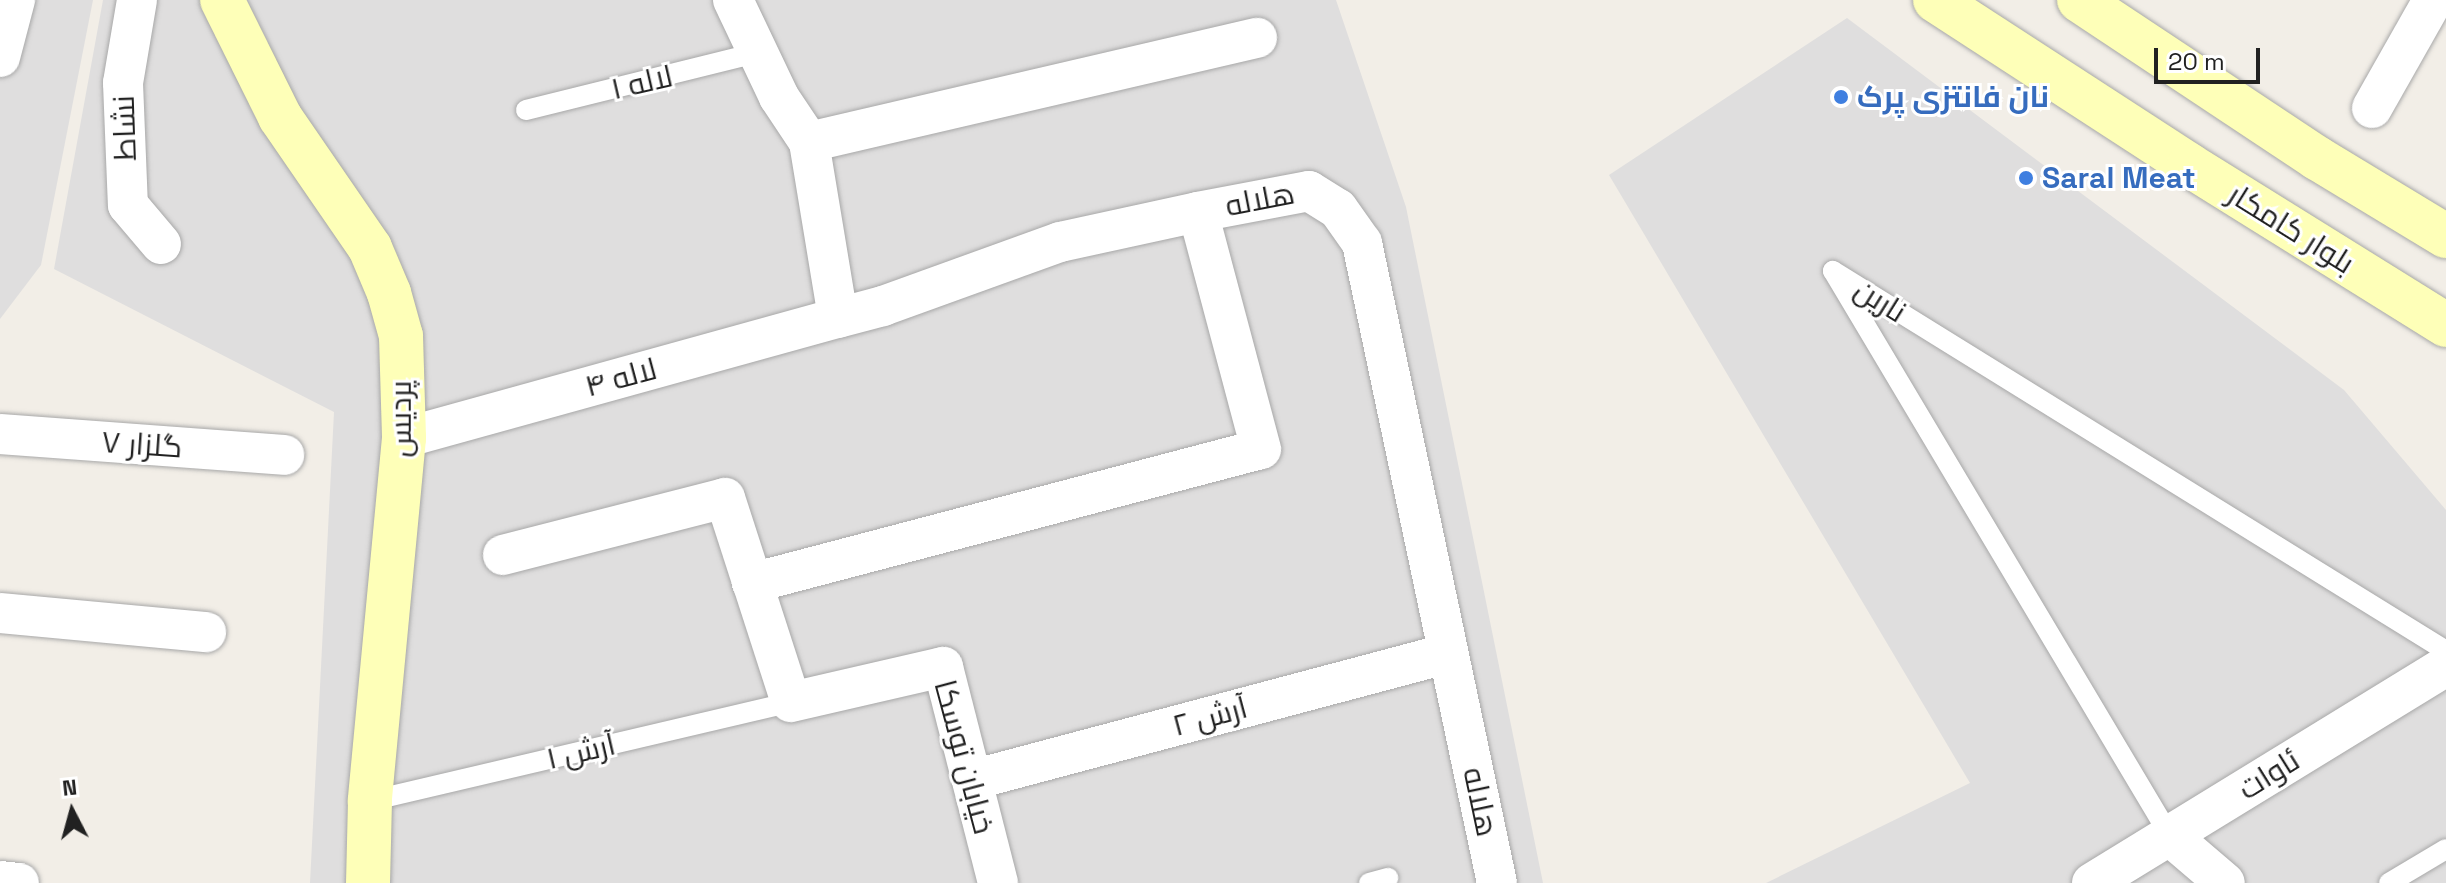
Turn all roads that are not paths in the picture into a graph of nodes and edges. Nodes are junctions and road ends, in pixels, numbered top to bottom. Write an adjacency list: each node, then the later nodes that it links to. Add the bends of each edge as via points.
1 (137, 0): 16 (street, نشاط, via 123,83 128,205)
2 (222, 0): 20 (main road, پردیس, via 280,117 370,248 385,282 401,336)
3 (733, 0): 9 (street)
4 (1935, 0): 18 (main road, بلوار کامکار)
5 (2079, 0): 15 (main road, via 2317,158)
6 (2432, 6): 11 (street)
7 (8, 8): 10 (street)
8 (1257, 38): 13 (street)
9 (757, 53): 12 (lane, لاله ۱); 13 (street)
10 (0, 57)
11 (2372, 108)
12 (526, 110)
13 (809, 142): 17 (street)
14 (1198, 212): 17 (street, هلاله, via 1060,242); 23 (street, via 1261,449); 27 (street, هلاله, via 1309,191 1338,209 1362,243)
15 (2446, 236)
16 (161, 244)
17 (838, 318): 20 (street, لاله ۴)
18 (2446, 325)
19 (0, 434): 21 (street, گلزار ۷)
20 (404, 438): 31 (main road, پردیس)
21 (284, 455)
22 (503, 555): 23 (street, via 725,498)
23 (752, 583): 29 (street)
24 (0, 613): 25 (street)
25 (206, 632)
26 (2446, 651): 32 (lane, نارین, via 1833,271)
27 (1448, 653): 30 (street, آرش ۲); 38 (street, هلاله)
28 (2446, 666): 32 (street, ئاوات)
29 (791, 702): 30 (street, خیابان توسکا, via 943,667); 31 (lane, آرش ۱)
30 (972, 780): 37 (street, خیابان توسکا)
31 (370, 801): 36 (main road, پردیس)
32 (2170, 836): 39 (street, ئاوات); 40 (street)
33 (2446, 849): 41 (lane)
34 (0, 881): 35 (street)
35 (19, 883)
36 (368, 883)
37 (998, 883)
38 (1497, 883)
39 (2092, 883)
40 (2225, 883)
41 (2389, 883)

